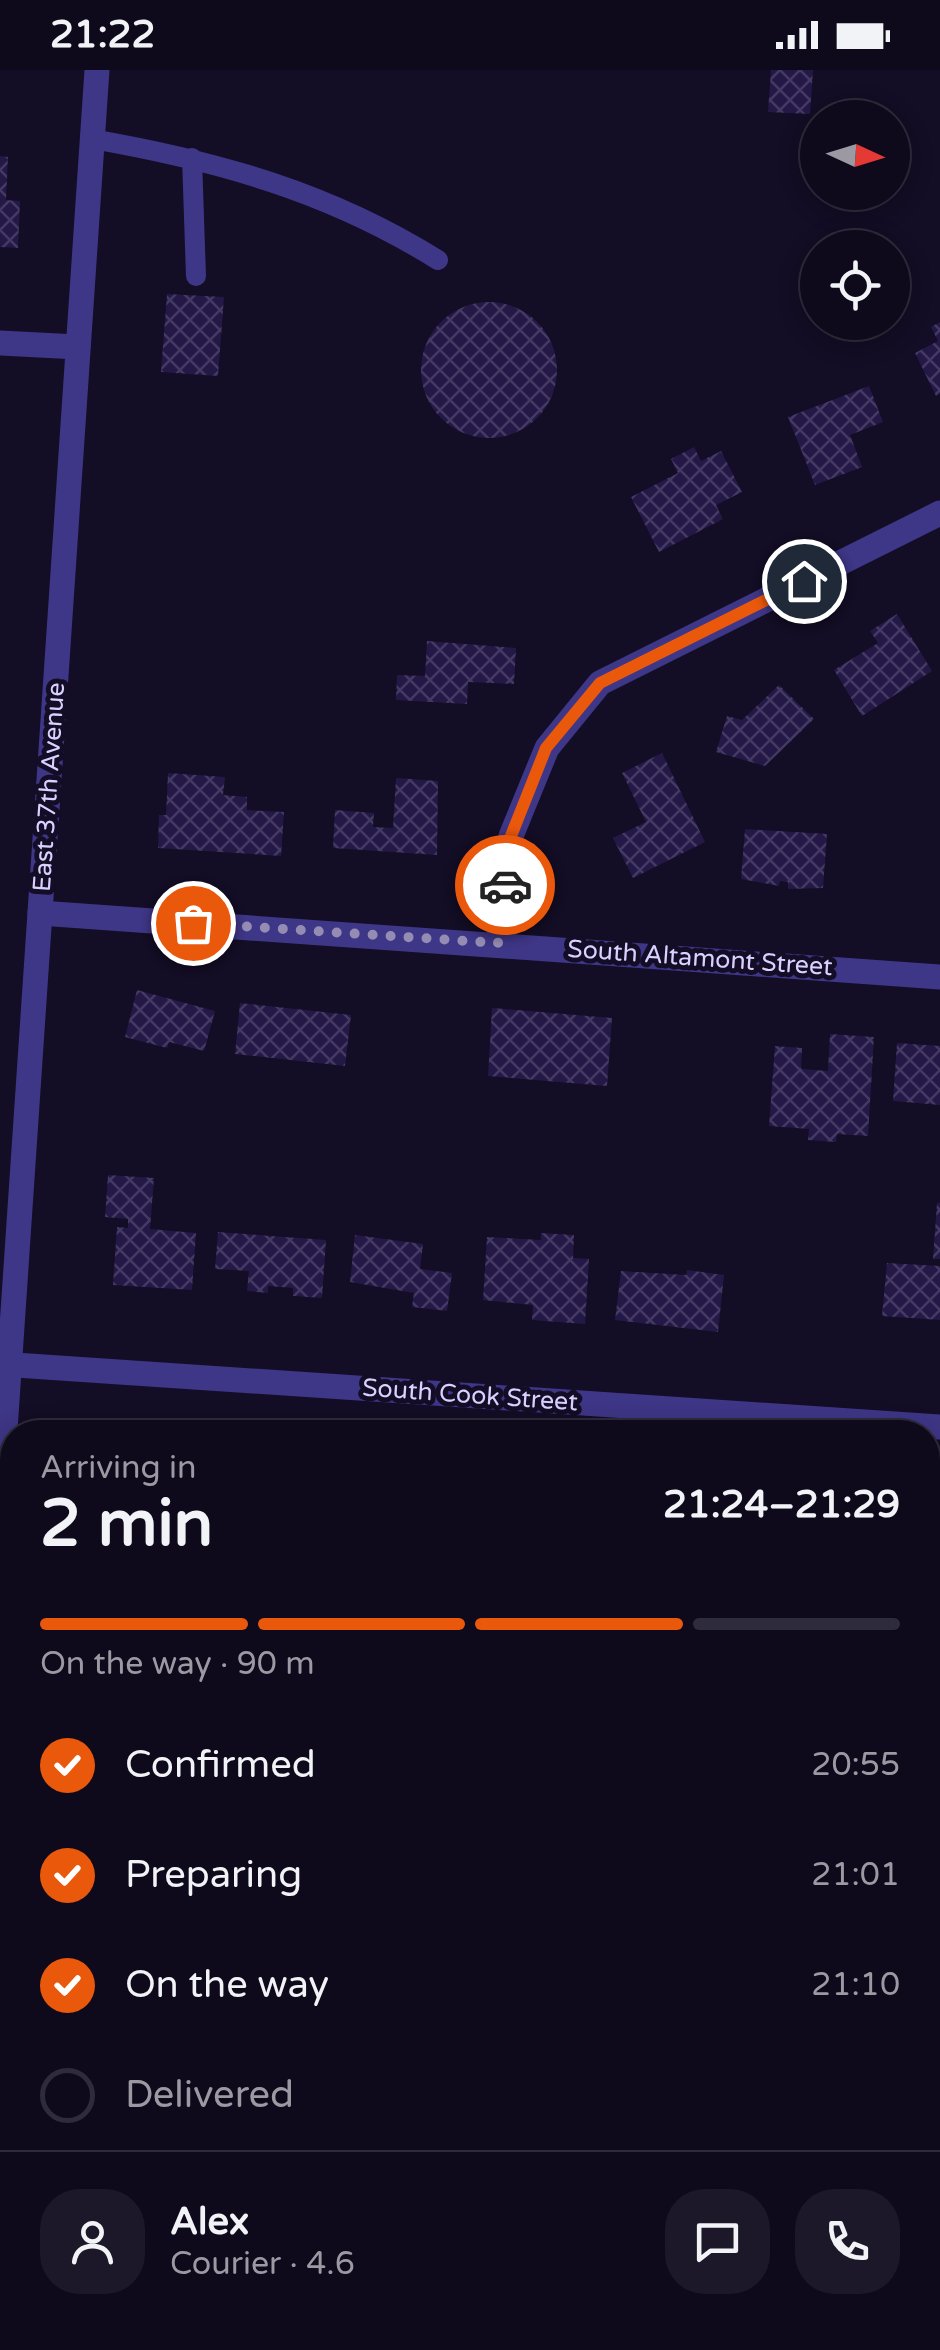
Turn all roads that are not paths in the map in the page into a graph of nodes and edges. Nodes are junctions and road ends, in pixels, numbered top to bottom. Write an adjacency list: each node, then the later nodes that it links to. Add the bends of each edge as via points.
1 (97, 70): 2 (street, East 37th Avenue)
2 (92, 139): 3 (lane); 7 (street, East 37th Avenue)
3 (192, 158): 4 (lane, via 307,191); 5 (lane)
4 (438, 260)
5 (196, 276)
6 (0, 342): 7 (street)
7 (78, 347): 9 (street, East 37th Avenue)
8 (940, 513): 10 (street, via 600,683 546,748 511,836)
9 (40, 913): 10 (street, South Altamont Street); 12 (street, East 37th Avenue)
10 (498, 943): 11 (street, South Altamont Street)
11 (940, 976)
12 (5, 1364): 13 (street, East 37th Avenue); 14 (street, South Cook Street)
13 (3, 1420)
14 (850, 1420)

